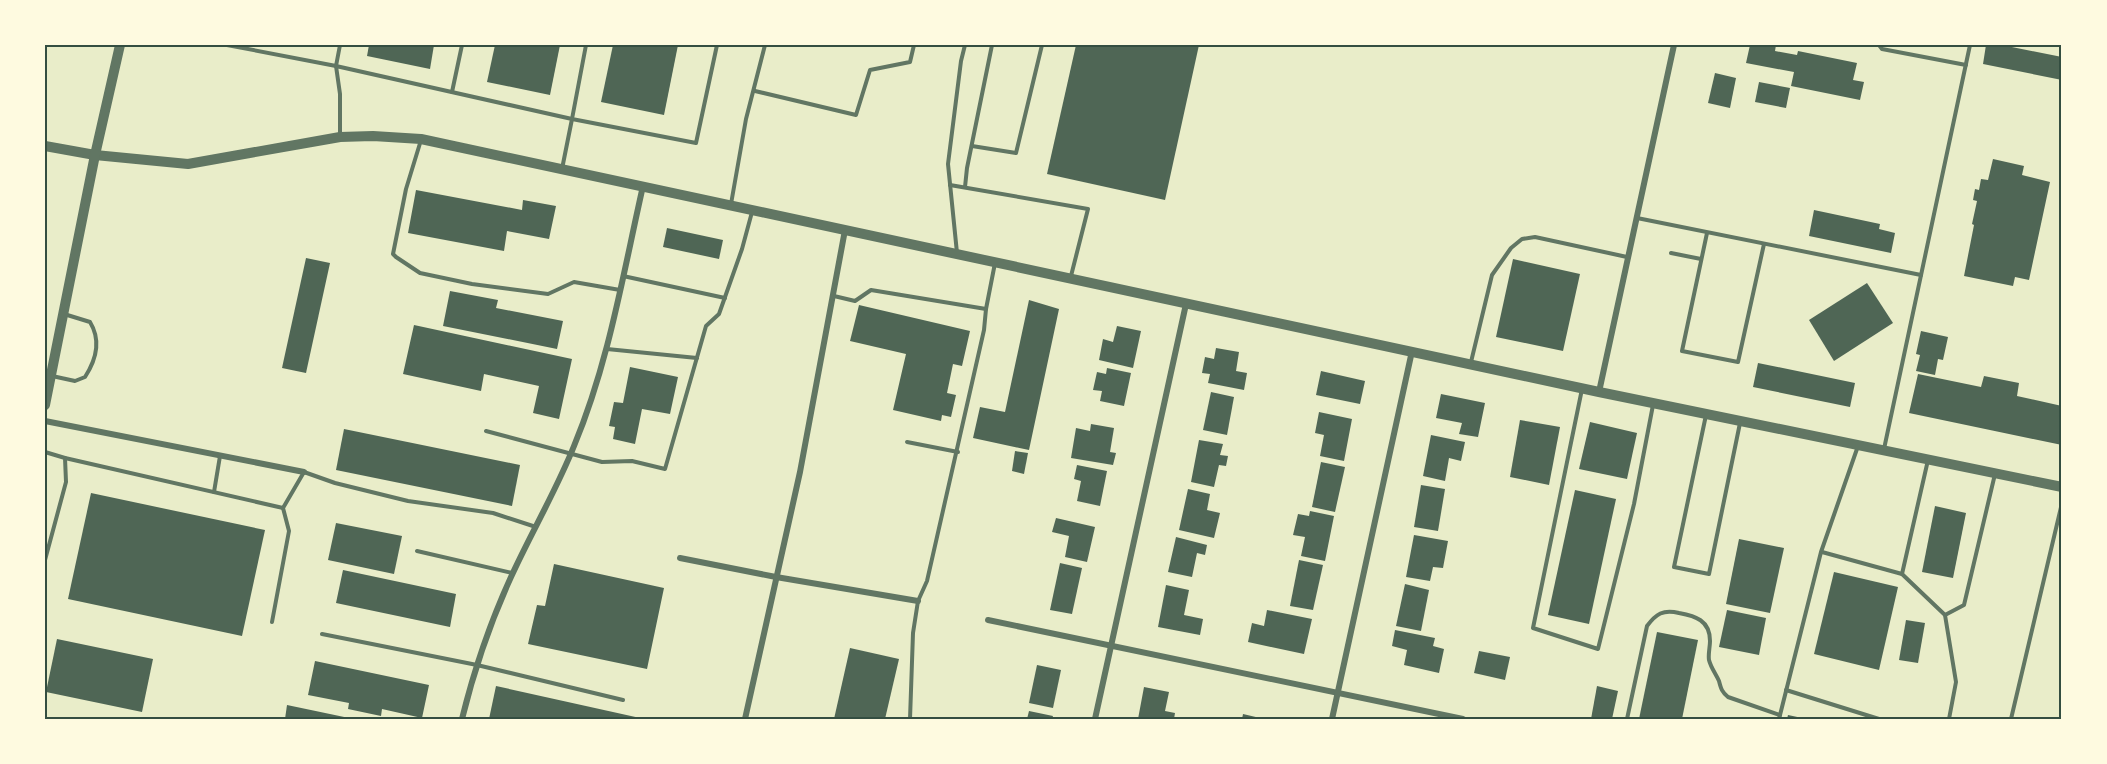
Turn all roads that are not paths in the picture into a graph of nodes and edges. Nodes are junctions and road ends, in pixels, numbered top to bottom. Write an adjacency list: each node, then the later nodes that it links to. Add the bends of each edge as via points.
1 (120, 45): 24 (street)
2 (227, 45): 16 (lane)
3 (340, 45): 16 (lane)
4 (462, 45): 18 (lane)
5 (586, 45): 19 (lane)
6 (717, 45): 19 (lane, via 696,143)
7 (765, 45): 17 (lane)
8 (914, 45): 17 (lane, via 910,62 870,70 856,115)
9 (965, 45): 26 (lane, via 948,162)
10 (992, 45): 23 (lane)
11 (1042, 45): 23 (lane, via 1016,153)
12 (1674, 45): 31 (street)
13 (1879, 45): 15 (lane, via 1882,49)
14 (1971, 45): 15 (lane)
15 (1966, 65): 40 (lane)
16 (336, 66): 18 (lane); 20 (lane)
17 (755, 91): 29 (lane)
18 (452, 92): 19 (lane)
19 (572, 119): 25 (lane)
20 (340, 137): 21 (street); 24 (street, via 188,164)
21 (421, 139): 25 (street); 43 (lane, via 404,200 393,254 396,257 420,273 472,284 548,294 574,282)
22 (45, 146): 24 (street)
23 (972, 146): 28 (lane)
24 (95, 155): 48 (street)
25 (562, 169): 27 (street)
26 (950, 184): 28 (lane); 36 (lane)
27 (643, 186): 29 (street); 41 (street)
28 (965, 187): 42 (lane, via 1088,209)
29 (730, 205): 30 (street)
30 (752, 210): 32 (street); 45 (lane)
31 (1637, 218): 33 (lane); 37 (street)
32 (846, 229): 36 (street); 44 (street)
33 (1707, 232): 34 (lane); 38 (lane)
34 (1764, 244): 38 (lane, via 1737,362 1682,351); 40 (lane)
35 (1671, 253): 38 (lane)
36 (957, 254): 39 (street)
37 (1628, 258): 52 (lane, via 1535,237 1522,239 1492,275); 55 (street)
38 (1701, 259)
39 (995, 262): 42 (street); 47 (lane)
40 (1922, 275): 64 (lane)
41 (623, 276): 43 (street); 45 (lane)
42 (1071, 279): 46 (street)
43 (620, 290): 49 (street)
44 (833, 296): 47 (lane, via 855,301 872,290); 84 (street)
45 (725, 298): 51 (lane, via 719,315 706,326)
46 (1186, 304): 50 (street); 90 (street)
47 (986, 309): 66 (lane)
48 (64, 314): 53 (street); 53 (lane, via 90,322 96,331 95,356 85,377 75,381)
49 (607, 349): 51 (lane); 67 (street, via 594,395)
50 (1412, 351): 52 (street); 93 (street)
51 (697, 358): 67 (lane, via 665,470 632,461 602,462)
52 (1471, 364): 54 (street)
53 (51, 376): 57 (street)
54 (1582, 388): 55 (street); 56 (lane, via 1533,628 1598,650 1634,504)
55 (1599, 392): 56 (street)
56 (1653, 404): 58 (street)
57 (45, 405)
58 (1706, 414): 60 (street); 60 (lane, via 1674,567 1709,574)
59 (45, 421): 68 (street)
60 (1741, 421): 63 (street)
61 (486, 431): 67 (lane)
62 (907, 442): 66 (lane)
63 (1859, 446): 64 (street); 79 (lane)
64 (1884, 451): 70 (street)
65 (45, 452): 69 (lane)
66 (958, 452): 85 (lane, via 927,581)
67 (570, 454): 77 (street)
68 (220, 456): 71 (street); 74 (lane)
69 (64, 458): 74 (lane); 81 (lane, via 66,482)
70 (1928, 460): 72 (street); 83 (lane)
71 (304, 472): 76 (lane); 77 (lane, via 408,501 493,513)
72 (1995, 473): 73 (street); 86 (lane, via 1964,605)
73 (2062, 487)
74 (213, 492): 76 (lane)
75 (2062, 502): 105 (lane)
76 (283, 508): 88 (lane, via 289,531)
77 (536, 527): 82 (street)
78 (417, 551): 82 (lane)
79 (1821, 552): 83 (lane); 92 (lane)
80 (680, 558): 84 (street)
81 (45, 561)
82 (513, 573): 91 (street)
83 (1902, 574): 86 (lane)
84 (776, 578): 85 (street); 97 (street)
85 (918, 602): 98 (lane)
86 (1945, 615): 104 (lane, via 1956,682)
87 (988, 620): 90 (street)
88 (272, 622)
89 (322, 634): 91 (lane)
90 (1111, 646): 93 (street); 99 (street)
91 (477, 665): 94 (lane); 96 (street)
92 (1786, 690): 95 (lane); 103 (lane)
93 (1338, 692): 100 (street); 101 (street)
94 (623, 700)
95 (1779, 717): 102 (lane, via 1722,693 1710,665 1707,627 1697,617 1671,611 1656,614 1647,626)
96 (462, 719)
97 (746, 719)
98 (910, 719)
99 (1095, 719)
100 (1332, 719)
101 (1463, 719)
102 (1627, 719)
103 (1879, 719)
104 (1949, 719)
105 (2011, 719)

